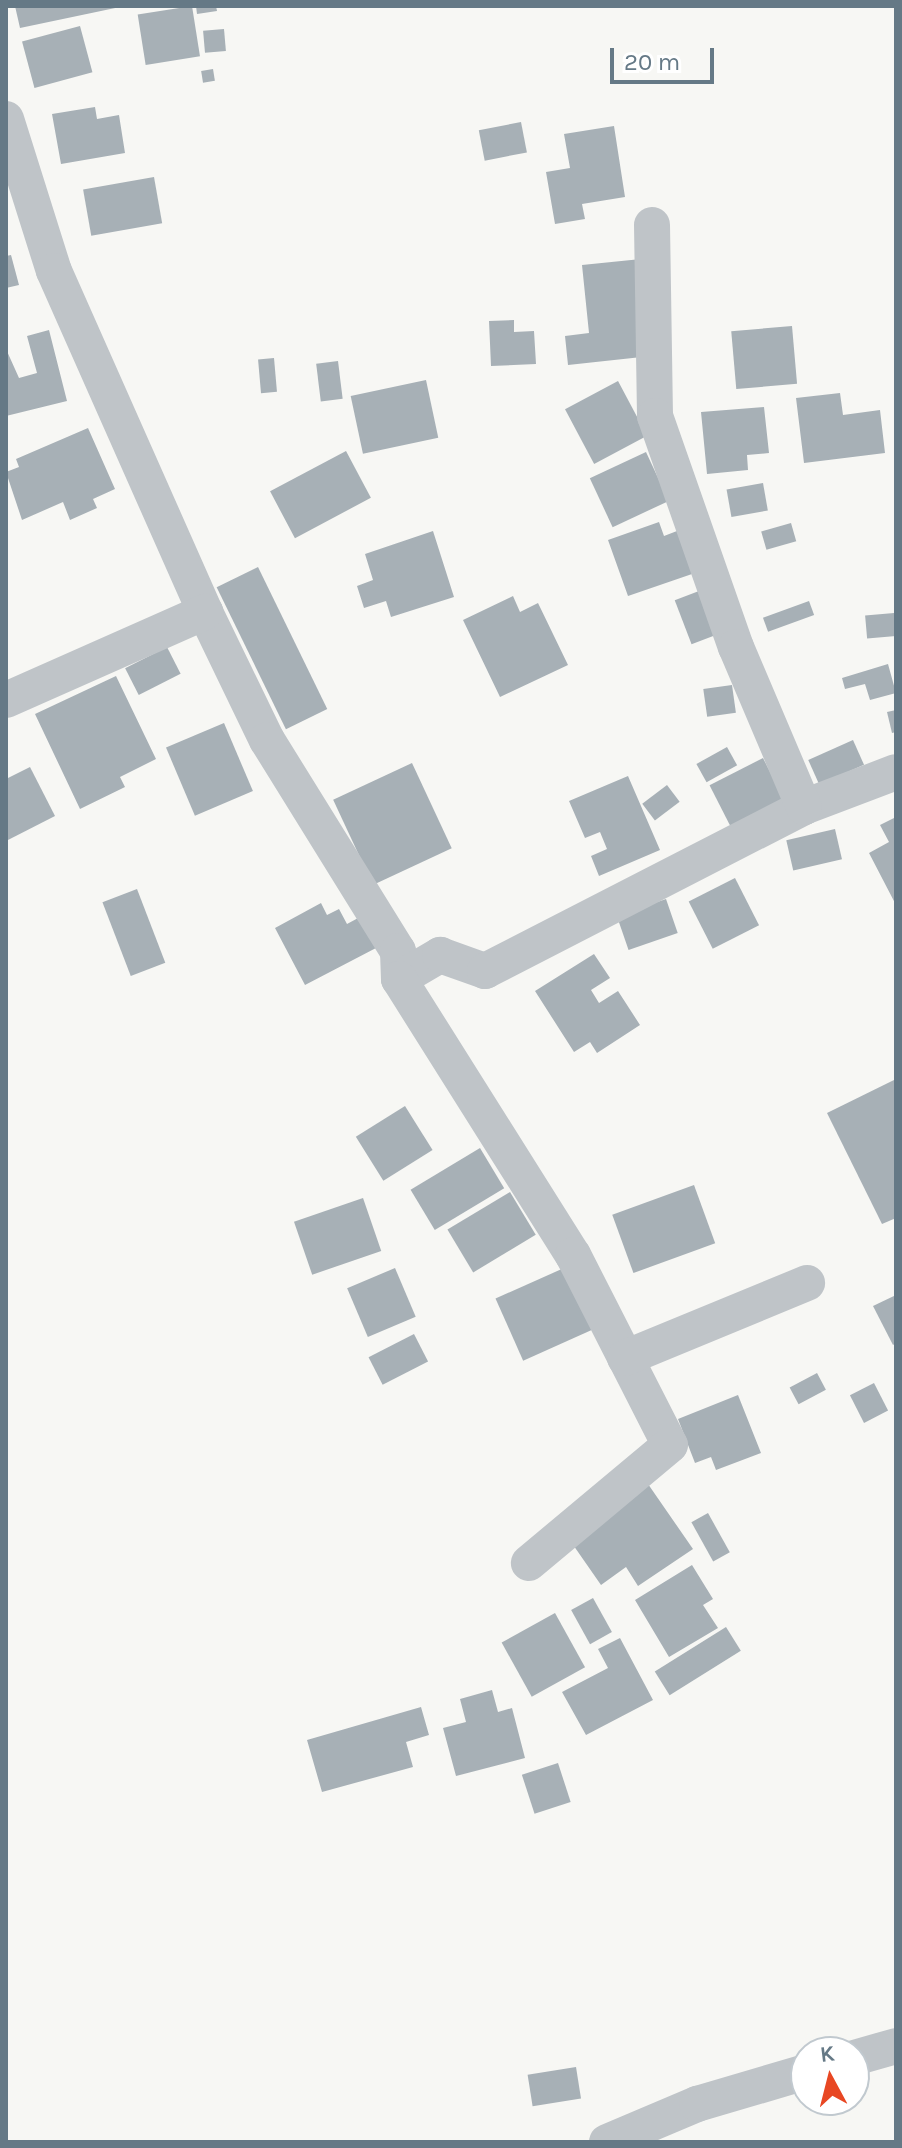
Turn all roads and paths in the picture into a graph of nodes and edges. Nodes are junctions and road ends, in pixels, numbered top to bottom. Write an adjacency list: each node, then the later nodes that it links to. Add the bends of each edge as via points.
1 (6, 119): 3 (street, via 54,271)
2 (652, 225): 6 (street, via 655,416 736,647)
3 (205, 612): 4 (street); 7 (street, via 267,740 398,951)
4 (6, 700)
5 (896, 772): 6 (street)
6 (804, 807): 7 (street, via 485,971 440,955)
7 (399, 979): 9 (street, via 573,1255)
8 (807, 1283): 9 (street)
9 (625, 1358): 10 (street, via 670,1445)
10 (529, 1563)
11 (896, 2046): 12 (street)
12 (870, 2053)
13 (790, 2077): 14 (street, via 697,2104)
14 (607, 2142)

